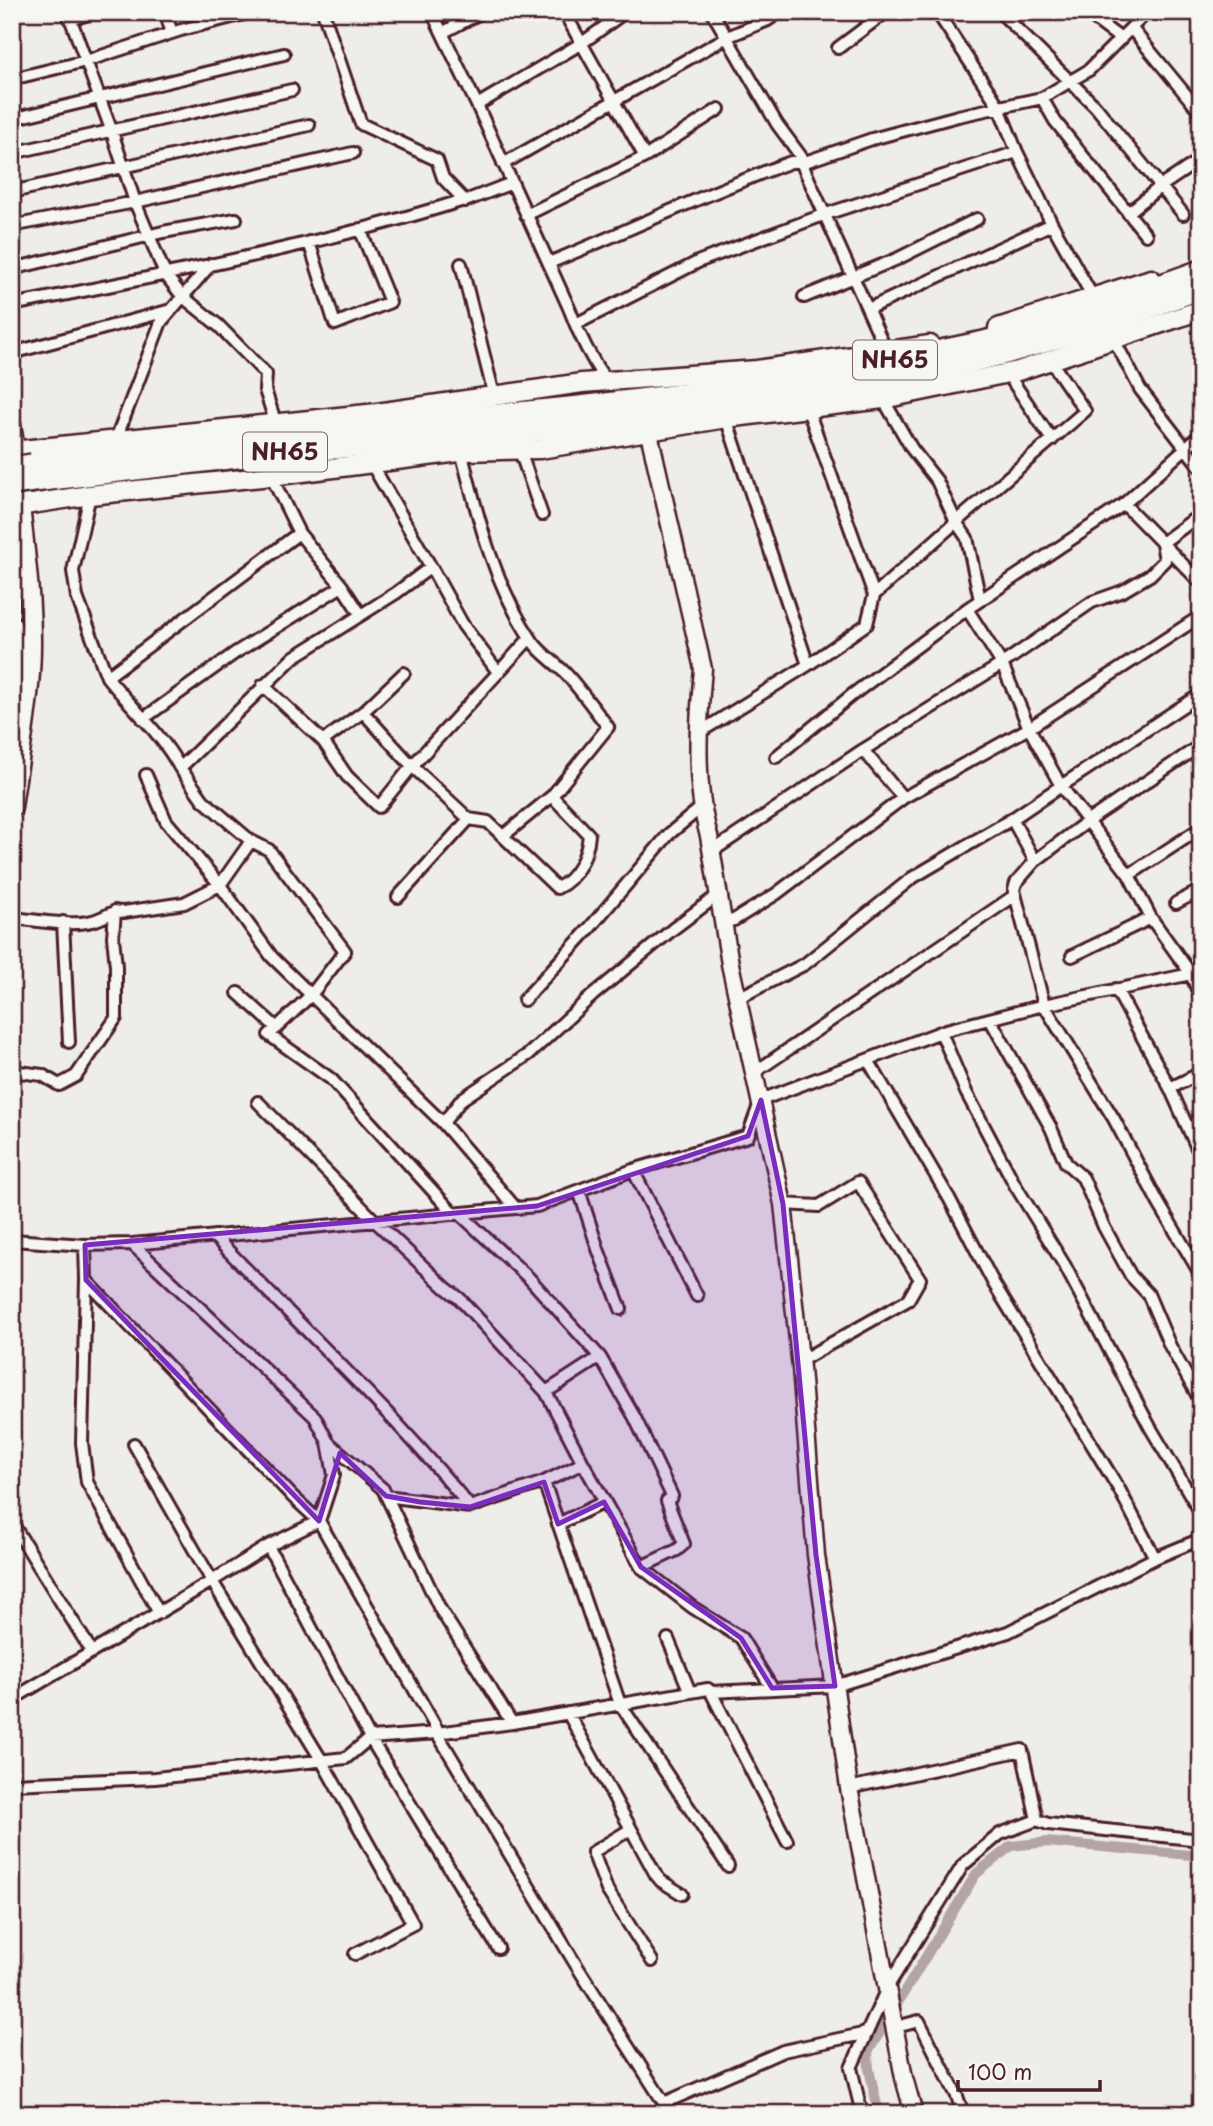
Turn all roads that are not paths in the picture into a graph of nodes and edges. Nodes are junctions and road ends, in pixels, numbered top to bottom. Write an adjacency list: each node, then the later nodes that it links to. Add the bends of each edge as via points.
1 (95, 12): 16 (street)
2 (165, 12): 18 (street)
3 (252, 12): 18 (street)
4 (323, 12): 50 (street, via 361,124 437,160 443,178)
5 (432, 12): 19 (street)
6 (482, 12): 19 (street)
7 (564, 12): 22 (street)
8 (625, 12): 22 (street)
9 (712, 12): 20 (street)
10 (779, 12): 20 (street)
11 (887, 12): 23 (street)
12 (937, 12): 33 (street)
13 (1000, 12): 27 (street)
14 (1086, 12): 21 (street)
15 (1147, 12): 17 (street)
16 (69, 16): 25 (street)
17 (1132, 29): 21 (street); 35 (street)
18 (172, 33): 25 (street)
19 (442, 33): 32 (street)
20 (727, 37): 31 (street); 44 (street)
21 (1121, 40): 27 (street)
22 (583, 43): 31 (street); 32 (street)
23 (838, 48)
24 (284, 54): 29 (street)
25 (86, 61): 26 (street); 29 (street)
26 (12, 79)
27 (1071, 81): 30 (street); 48 (street)
28 (292, 90): 38 (street)
29 (100, 98): 36 (street); 38 (street)
30 (1042, 98): 33 (street); 52 (street)
31 (616, 102): 42 (street); 45 (street)
32 (477, 105): 45 (street)
33 (998, 106): 39 (street); 44 (street)
34 (719, 108): 42 (street)
35 (1201, 113)
36 (12, 119)
37 (309, 125): 46 (street)
38 (112, 132): 40 (street); 46 (street)
39 (1017, 152): 53 (street); 58 (street)
40 (12, 153)
41 (353, 153): 51 (street)
42 (645, 157): 55 (street)
43 (1201, 159): 48 (street)
44 (803, 162): 53 (street); 64 (street, via 790,162 706,194)
45 (503, 164): 47 (street)
46 (123, 167): 49 (street); 51 (street)
47 (512, 183): 50 (street); 55 (street)
48 (1161, 186): 52 (street); 54 (street)
49 (12, 192)
50 (464, 200): 60 (street)
51 (135, 202): 59 (street); 62 (street)
52 (1128, 213): 61 (street)
53 (826, 214): 71 (street); 80 (street, via 700,261)
54 (1183, 214)
55 (526, 215): 64 (street)
56 (236, 219): 62 (street)
57 (977, 219): 71 (street)
58 (1052, 224): 75 (street); 77 (street)
59 (12, 226)
60 (360, 229): 63 (street); 63 (street, via 390,302 335,324)
61 (1146, 235)
62 (148, 236): 68 (street); 70 (street)
63 (309, 242): 65 (street)
64 (549, 263): 80 (street)
65 (211, 264): 70 (street); 73 (street)
66 (461, 264): 87 (street)
67 (1201, 264): 75 (main road)
68 (12, 269)
69 (1201, 271): 93 (highway, NH65, via 1079,315 984,342 855,369 708,392)
70 (165, 274): 73 (street); 76 (street)
71 (854, 277): 74 (street); 77 (street)
72 (1201, 288): 93 (highway, NH65, via 1101,325 918,374)
73 (182, 296): 78 (street); 91 (street, via 266,374 265,390)
74 (804, 297)
75 (1094, 299): 82 (main road, via 984,333)
76 (12, 305)
77 (867, 309): 82 (street)
78 (171, 310): 83 (street); 97 (street, via 160,322)
79 (1200, 312): 81 (main road)
80 (576, 324): 86 (street, via 590,358)
81 (1112, 337): 84 (main road); 99 (street, via 1140,389)
82 (886, 350): 86 (main road, via 757,370)
83 (12, 353)
84 (1050, 360): 85 (main road); 98 (street, via 1085,411)
85 (1007, 373): 88 (main road); 98 (street)
86 (607, 382): 87 (main road)
87 (494, 395): 91 (main road)
88 (883, 399): 89 (main road); 112 (street, via 937,481)
89 (808, 410): 90 (main road); 118 (street)
90 (726, 418): 95 (main road); 126 (street)
91 (276, 424): 97 (main road)
92 (12, 425): 102 (street)
93 (581, 425): 94 (highway, NH65); 94 (main road); 95 (main road)
94 (537, 430): 100 (main road); 102 (highway, NH65, via 250,456)
95 (649, 433): 136 (street, via 703,669)
96 (1201, 434): 99 (street)
97 (116, 439): 102 (main road)
98 (1052, 440): 112 (street)
99 (1185, 447): 104 (street); 108 (street)
100 (520, 451): 101 (main road); 111 (street)
101 (461, 452): 103 (main road); 124 (street, via 499,579)
102 (21, 463): 106 (highway, NH65, bridge); 109 (highway)
103 (371, 463): 105 (main road); 115 (street)
104 (1201, 468)
105 (271, 476): 107 (main road); 113 (street)
106 (12, 484)
107 (90, 495): 109 (main road); 130 (street, via 73,571 77,597)
108 (1124, 503): 114 (street); 119 (street)
109 (16, 507): 141 (main road, via 31,618 31,671 26,723)
110 (1201, 514): 114 (street)
111 (542, 515)
112 (956, 522): 118 (street); 119 (street, via 967,538)
113 (299, 533): 117 (street); 130 (street)
114 (1162, 543): 116 (street); 125 (street, via 1166,560 1150,575 1092,602)
115 (431, 567): 121 (street); 127 (street, via 463,625)
116 (1201, 583)
117 (342, 586): 121 (street); 134 (street, via 235,653)
118 (874, 594): 126 (street, via 867,624)
119 (980, 600): 120 (street)
120 (967, 609): 125 (street); 140 (street)
121 (361, 615): 131 (street, via 294,657)
122 (1201, 615): 135 (street)
123 (13, 634): 129 (main road)
124 (530, 638): 127 (street); 146 (street, via 567,674 608,727)
125 (1002, 664): 135 (street); 139 (street)
126 (808, 666): 136 (street)
127 (498, 672): 142 (street)
128 (404, 673): 133 (street)
129 (12, 677)
130 (107, 677): 134 (street)
131 (262, 685): 137 (street); 143 (street)
132 (1201, 694): 145 (street)
133 (363, 712): 137 (street); 142 (street)
134 (143, 719): 143 (street, via 168,746)
135 (1030, 728): 145 (street); 147 (street)
136 (700, 732): 148 (street)
137 (323, 741): 142 (street, via 347,776 379,807)
138 (1201, 745): 152 (street)
139 (863, 750): 147 (street); 156 (street)
140 (776, 757)
141 (15, 759): 149 (main road)
142 (412, 766): 150 (street)
143 (180, 768): 155 (street, via 203,800)
144 (146, 775): 159 (street, via 166,821)
145 (1061, 786): 151 (street); 152 (street)
146 (552, 796): 154 (street); 154 (street, via 589,835 586,854 569,883 557,888)
147 (903, 798): 169 (street, via 776,894)
148 (703, 806): 156 (street); 177 (street, via 669,834)
149 (12, 807)
150 (468, 819): 154 (street, via 488,822); 163 (street)
151 (1012, 819): 157 (street); 175 (street, via 912,878 804,964)
152 (1088, 821): 157 (street); 158 (street)
153 (1201, 828): 158 (street)
154 (503, 836)
155 (251, 841): 159 (street); 174 (street, via 269,850 345,951)
156 (712, 852): 161 (street)
157 (1035, 861): 162 (street, via 1016,883)
158 (1129, 875): 167 (street)
159 (220, 885): 165 (street, via 184,903); 174 (street, via 272,957)
160 (1201, 890): 164 (street)
161 (719, 895): 169 (street); 190 (street, via 593,995 529,1054 462,1099)
162 (1014, 896): 178 (street); 185 (street)
163 (398, 897)
164 (1176, 903)
165 (115, 911): 168 (street, via 91,921); 184 (street, via 116,1018 76,1076 59,1084 42,1075)
166 (12, 918): 168 (street)
167 (1151, 918): 170 (street); 171 (street)
168 (63, 922): 182 (street)
169 (723, 922): 175 (street)
170 (1072, 956)
171 (1196, 972): 172 (street); 176 (street)
172 (1116, 989): 178 (street); 187 (street)
173 (238, 993): 180 (street)
174 (311, 995): 180 (street); 190 (street)
175 (738, 999): 185 (street)
176 (1201, 999)
177 (524, 1000)
178 (1044, 1005): 179 (street); 202 (street)
179 (990, 1019): 181 (street); 209 (street, via 1066,1163 1083,1178 1131,1276 1147,1294)
180 (277, 1028): 196 (street, via 269,1035 331,1079)
181 (941, 1032): 183 (street); 219 (street, via 966,1092 1015,1185 1065,1266)
182 (69, 1042)
183 (868, 1060): 188 (street); 225 (street)
184 (12, 1071)
185 (755, 1072): 188 (street)
186 (1201, 1073): 187 (street)
187 (1170, 1088): 191 (street)
188 (761, 1100): 192 (street, via 748,1136); 194 (street)
189 (258, 1102): 197 (street)
190 (443, 1123): 195 (street)
191 (1201, 1157)
192 (633, 1170): 193 (street); 204 (street)
193 (579, 1190): 195 (street, via 537,1206); 205 (street)
194 (783, 1204): 207 (street); 207 (street, via 819,1206 858,1182 920,1279 908,1300)
195 (514, 1206): 196 (street)
196 (456, 1213): 197 (street); 206 (street, via 530,1278)
197 (375, 1221): 198 (street); 208 (street, via 460,1298)
198 (214, 1236): 200 (street); 218 (street, via 370,1394)
199 (12, 1240): 201 (street)
200 (132, 1244): 201 (street); 210 (street, via 315,1417)
201 (85, 1245): 203 (street)
202 (1201, 1275)
203 (86, 1280): 220 (street); 228 (street, via 82,1443 87,1482)
204 (697, 1296)
205 (621, 1309)
206 (600, 1357): 208 (street); 226 (street, via 672,1496 667,1501 684,1544)
207 (800, 1361): 231 (street, via 816,1555)
208 (546, 1392): 212 (street)
209 (1201, 1402)
210 (328, 1442): 213 (street); 214 (street)
211 (134, 1444): 227 (street)
212 (583, 1463): 215 (street); 217 (street)
213 (355, 1465): 214 (street); 216 (street)
214 (334, 1475): 220 (street)
215 (544, 1482): 218 (street); 222 (street)
216 (386, 1496): 218 (street); 238 (street, via 440,1609)
217 (604, 1502): 222 (street); 226 (street)
218 (470, 1507)
219 (1201, 1513)
220 (319, 1521): 224 (street); 239 (street)
221 (12, 1522): 230 (street)
222 (558, 1524): 236 (street)
223 (1201, 1539): 225 (street)
224 (268, 1546): 227 (street); 240 (street)
225 (1155, 1558): 231 (street, via 1008,1632)
226 (640, 1567): 232 (street, via 741,1638)
227 (212, 1581): 228 (street); 241 (street)
228 (159, 1613): 230 (street)
229 (668, 1639): 233 (street)
230 (92, 1652): 235 (street, via 16,1697)
231 (835, 1686): 232 (street); 243 (street)
232 (772, 1688): 234 (street)
233 (690, 1692): 234 (street); 236 (street)
234 (711, 1692): 247 (street)
235 (12, 1694)
236 (620, 1704): 237 (street); 248 (street)
237 (568, 1713): 238 (street); 245 (street)
238 (512, 1723): 239 (street)
239 (438, 1733): 240 (street); 255 (street, via 664,2103 783,2051)
240 (370, 1738): 241 (street, via 346,1758); 250 (street)
241 (322, 1760): 242 (street, via 155,1778); 251 (street, via 413,1924)
242 (12, 1784)
243 (849, 1788): 244 (street, via 1022,1750); 253 (street)
244 (1037, 1820): 246 (street); 253 (street, via 1000,1834 963,1866)
245 (631, 1829): 249 (street, via 656,1875); 252 (street, via 593,1852 607,1890)
246 (1201, 1840)
247 (787, 1841)
248 (728, 1866)
249 (682, 1894)
250 (498, 1948)
251 (355, 1954)
252 (652, 1961)
253 (888, 1986): 254 (street); 255 (street)
254 (896, 2027): 257 (street); 258 (street, via 919,2021)
255 (867, 2033): 256 (street, via 851,2068)
256 (862, 2114)
257 (914, 2114)
258 (963, 2114)

